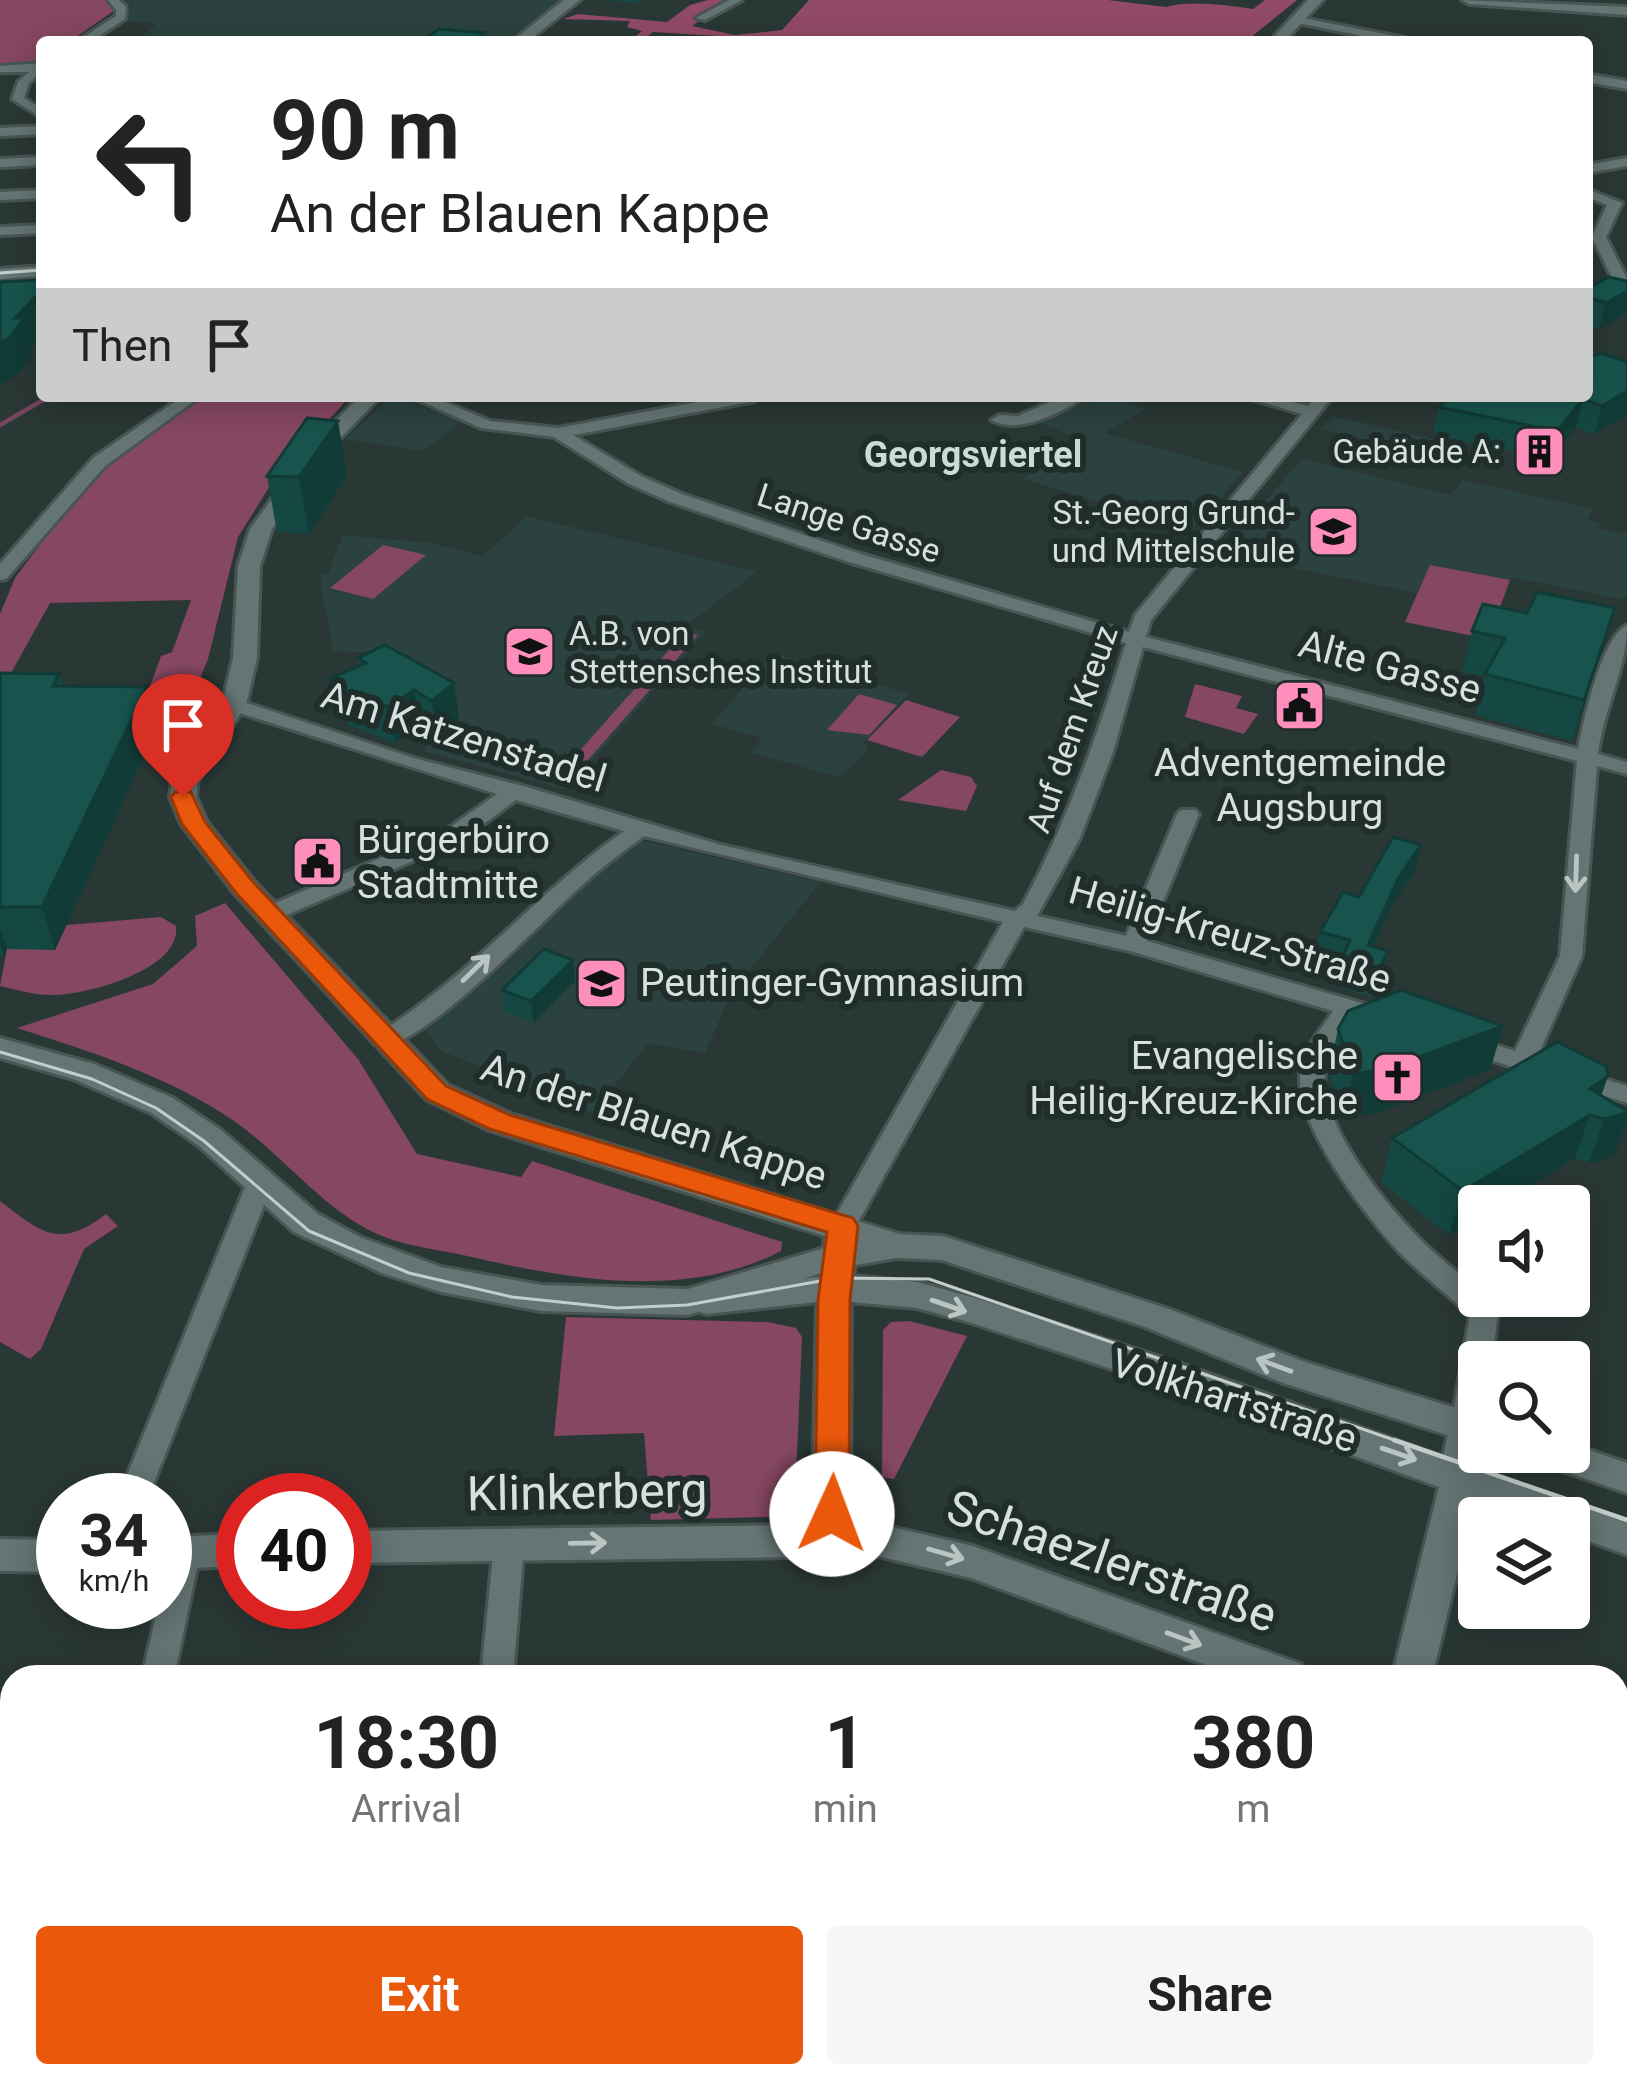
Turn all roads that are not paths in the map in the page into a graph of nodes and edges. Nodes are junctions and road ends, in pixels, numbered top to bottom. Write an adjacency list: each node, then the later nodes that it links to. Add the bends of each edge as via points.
1 (112, 0): 9 (street, via 121,17)
2 (573, 0): 10 (street)
3 (737, 0): 7 (street)
4 (1316, 0): 8 (street)
5 (1468, 0): 6 (street)
6 (1627, 11)
7 (701, 18)
8 (1297, 20): 11 (street); 12 (street)
9 (91, 36)
10 (526, 36)
11 (1282, 36)
12 (1379, 36)
13 (0, 69): 14 (street)
14 (36, 70)
15 (1593, 79): 16 (street)
16 (1627, 86)
17 (0, 103): 18 (street)
18 (34, 108)
19 (36, 130): 20 (street)
20 (0, 132)
21 (36, 161): 23 (street)
22 (1627, 162): 24 (street)
23 (0, 163)
24 (1593, 168)
25 (36, 194): 27 (street)
26 (1593, 195): 32 (street, via 1615,203 1599,229)
27 (0, 196)
28 (36, 229): 29 (street)
29 (0, 231)
30 (1593, 261): 32 (street)
31 (36, 271): 33 (street)
32 (1615, 271): 34 (street)
33 (0, 274)
34 (1593, 297)
35 (184, 402): 43 (street, via 99,462)
36 (365, 402): 46 (street, via 314,454 261,529)
37 (432, 402): 42 (street, via 487,424)
38 (723, 402): 42 (street)
39 (1063, 402): 41 (street, via 1020,421)
40 (1319, 404): 45 (street, Auf dem Kreuz, via 1190,557)
41 (999, 420)
42 (558, 433): 45 (street, Lange Gasse, via 686,502)
43 (1, 571)
44 (1627, 631): 47 (street)
45 (1135, 639): 47 (street, Alte Gasse); 53 (street, Auf dem Kreuz, via 1069,838 1032,908)
46 (234, 705): 49 (street, Am Katzenstadel); 52 (street, An der Blauen Kappe, via 193,764 183,797 208,844)
47 (1587, 758): 48 (street, Alte Gasse); 58 (street, one-way to 58, via 1571,956)
48 (1627, 768)
49 (516, 790): 51 (street, Am Katzenstadel); 52 (street, via 454,835)
50 (1188, 814): 54 (street)
51 (642, 828): 53 (street, Am Katzenstadel); 56 (street, one-way to 51, via 422,1020 553,894)
52 (269, 914): 56 (street, An der Blauen Kappe)
53 (1017, 916): 54 (street, Heilig-Kreuz-Straße); 61 (street, Auf dem Kreuz)
54 (1134, 945): 55 (street, Heilig-Kreuz-Straße)
55 (1347, 1006): 58 (street, Heilig-Kreuz-Straße); 62 (street, via 1316,1061 1316,1098 1339,1150 1412,1249 1484,1311)
56 (385, 1040): 61 (street, An der Blauen Kappe, via 436,1092 480,1114)
57 (0, 1048): 60 (street, via 142,1095 208,1136)
58 (1522, 1061): 59 (street, Heilig-Kreuz-Straße)
59 (1627, 1095)
60 (259, 1185): 61 (street, via 330,1237 410,1268 575,1301 688,1302); 65 (street)
61 (838, 1258): 63 (street, Volkhartstraße, one-way to 61, via 943,1248 897,1246); 67 (street, Volkhartstraße, one-way to 67, via 879,1289 922,1296); 69 (street)
62 (1483, 1341)
63 (1458, 1424)
64 (1590, 1466): 68 (street)
65 (143, 1473)
66 (1463, 1473): 67 (street)
67 (1462, 1476): 70 (street, Volkhartstraße); 79 (street)
68 (1627, 1478)
69 (831, 1539): 71 (street, Klinkerberg, one-way to 69); 78 (street, Schaezlerstraße, one-way to 78, via 921,1546)
70 (1627, 1540)
71 (508, 1544): 72 (street, Klinkerberg); 77 (street)
72 (372, 1547)
73 (0, 1555): 74 (street)
74 (36, 1556)
75 (165, 1629): 76 (street)
76 (160, 1665)
77 (498, 1665)
78 (1254, 1665)
79 (1415, 1665)

